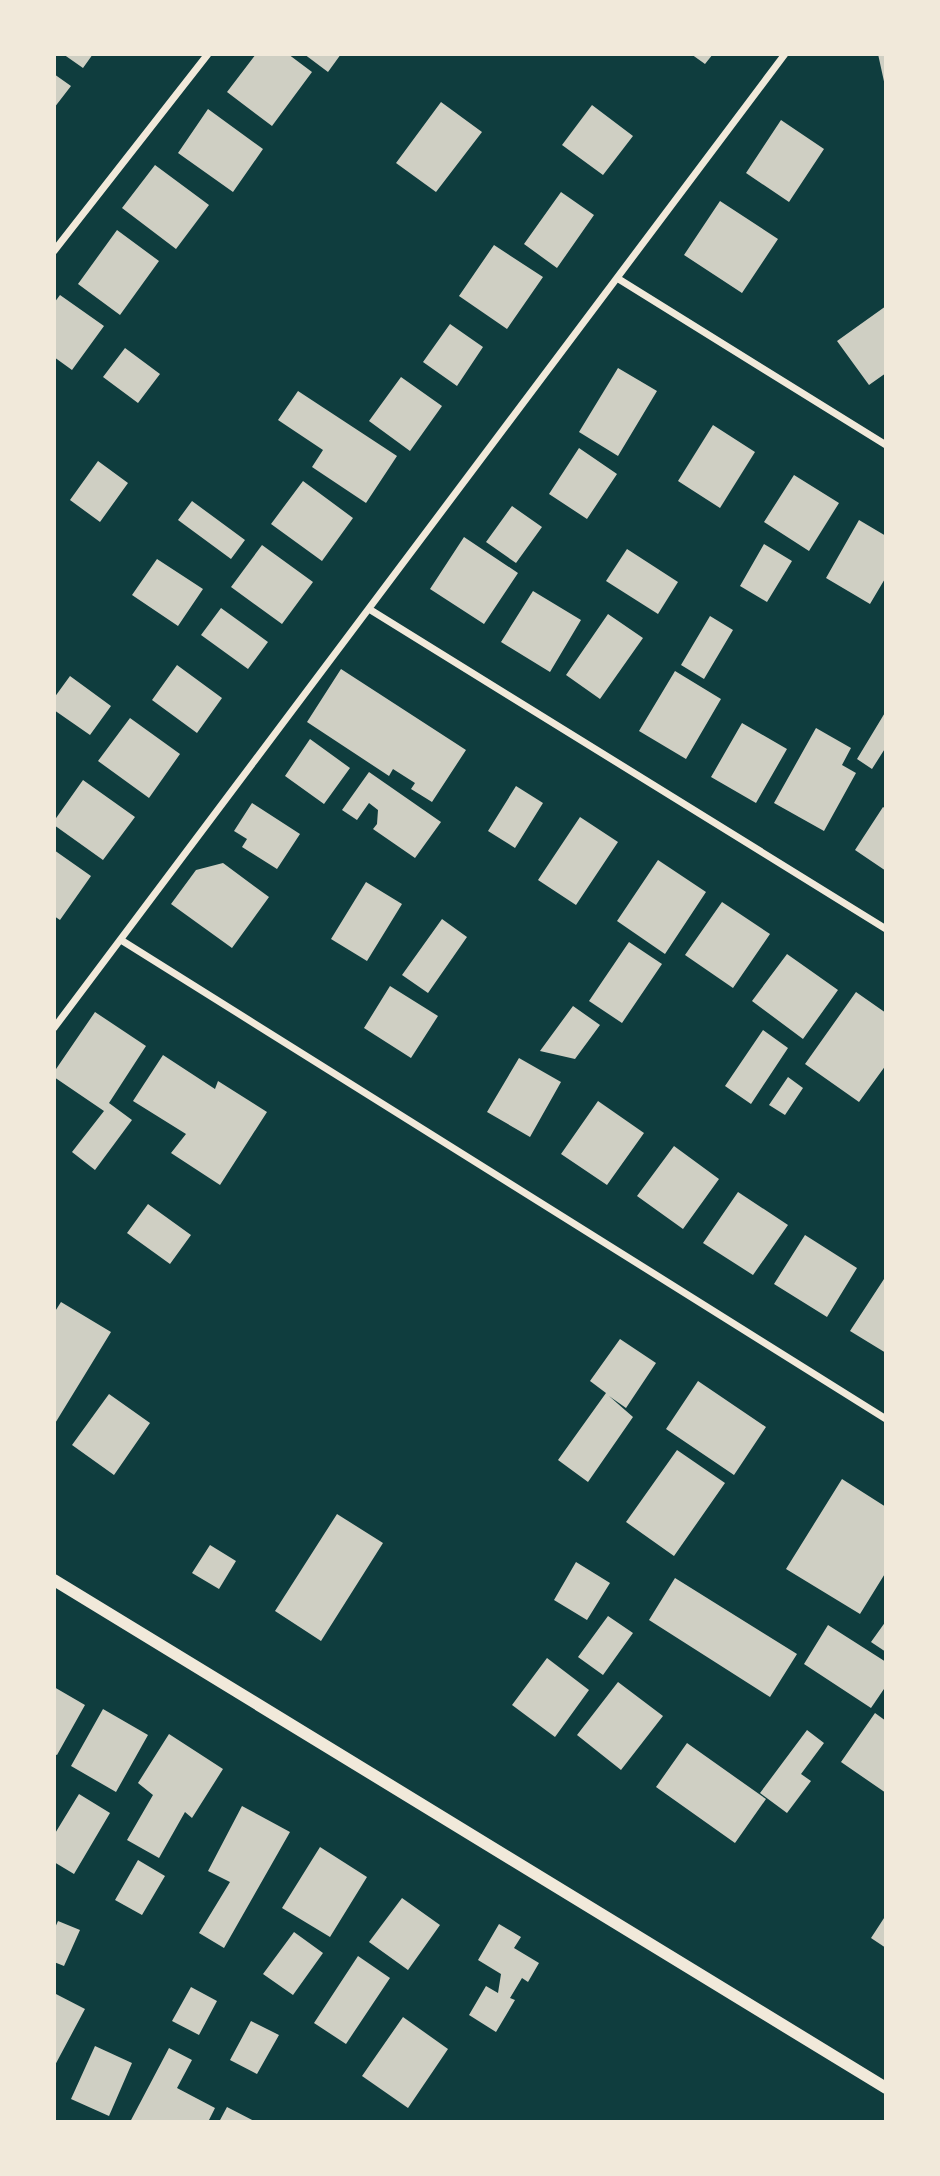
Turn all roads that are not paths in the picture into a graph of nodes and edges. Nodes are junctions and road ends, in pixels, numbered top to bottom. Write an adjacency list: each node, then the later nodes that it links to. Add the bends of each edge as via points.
1 (208, 54): 3 (street)
2 (785, 54): 4 (street)
3 (54, 251)
4 (617, 278): 5 (street); 6 (street)
5 (886, 445)
6 (369, 609): 7 (street); 8 (street)
7 (886, 929)
8 (121, 940): 9 (street); 10 (street)
9 (54, 1028)
10 (886, 1419)
11 (54, 1580): 12 (street)
12 (886, 2088)

